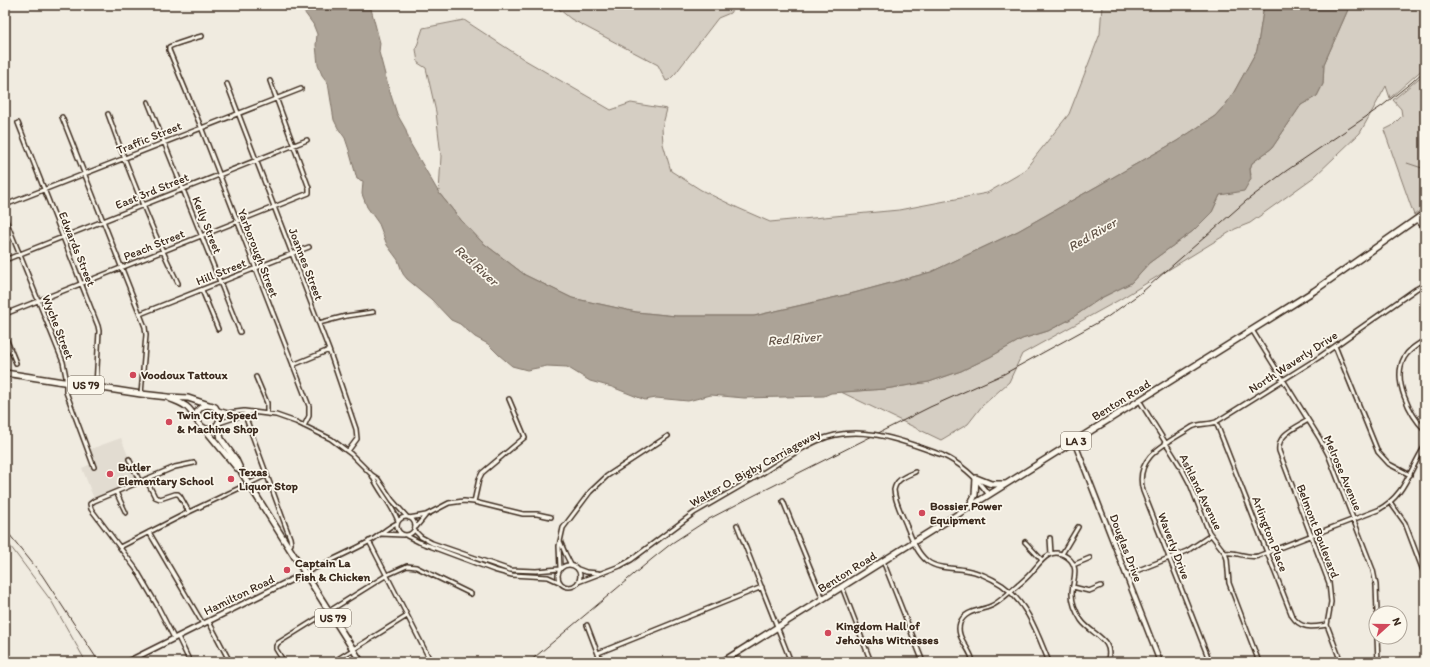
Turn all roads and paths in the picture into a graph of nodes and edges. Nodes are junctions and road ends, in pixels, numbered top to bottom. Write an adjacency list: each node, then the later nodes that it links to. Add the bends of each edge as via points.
1 (202, 36): 11 (street, Yarborough Street, via 168,48)
2 (270, 81): 5 (street)
3 (227, 84): 7 (street, Joannes Street)
4 (301, 89): 5 (street, Traffic Street)
5 (276, 98): 7 (street, Traffic Street); 14 (street)
6 (148, 102): 13 (street, Kelly Street)
7 (238, 113): 11 (street, Traffic Street); 16 (street, Joannes Street)
8 (108, 114): 15 (street)
9 (62, 117): 17 (street)
10 (18, 123): 20 (street, Edwards Street)
11 (201, 127): 13 (street, Traffic Street); 18 (street, Yarborough Street)
12 (307, 140): 14 (street, East 3rd Street)
13 (164, 142): 15 (street, Traffic Street); 19 (street, Kelly Street)
14 (294, 145): 16 (street, East 3rd Street); 23 (street, Peach Street, via 309,193)
15 (124, 158): 17 (street, Traffic Street); 21 (street)
16 (256, 159): 18 (street, East 3rd Street); 23 (street, Joannes Street)
17 (84, 174): 20 (street, Traffic Street); 27 (street)
18 (218, 174): 19 (street, East 3rd Street); 28 (street, Yarborough Street)
19 (183, 188): 21 (street, East 3rd Street); 30 (street, Kelly Street)
20 (44, 190): 22 (street, Traffic Street); 31 (street, Edwards Street)
21 (143, 204): 27 (street, East 3rd Street); 33 (street)
22 (5, 206)
23 (274, 206): 28 (street, Peach Street); 34 (street, Joannes Street)
24 (1425, 213): 26 (main road, Benton Road / LA 3)
25 (5, 218): 35 (street, Wyche Street)
26 (1417, 219): 29 (street); 50 (main road, Benton Road / LA 3, via 1314,291)
27 (103, 220): 31 (street, East 3rd Street); 37 (street)
28 (236, 222): 30 (street, Peach Street); 38 (street, Yarborough Street)
29 (1425, 230)
30 (202, 236): 33 (street, Peach Street); 39 (street, Kelly Street)
31 (62, 237): 35 (street, East 3rd Street); 41 (street, Edwards Street)
32 (309, 247): 34 (street, Hill Street)
33 (162, 251): 37 (street, Peach Street); 40 (street)
34 (292, 253): 38 (street, Hill Street); 48 (street, Joannes Street)
35 (20, 254): 36 (street, East 3rd Street); 44 (street, Wyche Street)
36 (5, 260)
37 (122, 267): 41 (street, Peach Street); 47 (street)
38 (255, 269): 39 (street, Hill Street); 57 (street, Yarborough Street)
39 (220, 282): 43 (street, Hill Street); 51 (street, Kelly Street)
40 (178, 283)
41 (82, 284): 44 (street, Peach Street); 62 (street, Edwards Street, via 99,331)
42 (1425, 284): 54 (street, North Waverly Drive)
43 (202, 290): 47 (street, Hill Street); 49 (street)
44 (38, 301): 46 (street, Peach Street); 61 (street, Wyche Street, via 63,362)
45 (373, 312): 48 (street)
46 (5, 314)
47 (140, 314): 63 (street, via 146,335)
48 (319, 323): 55 (street, Joannes Street)
49 (218, 329)
50 (1252, 330): 60 (street, Melrose Avenue); 66 (main road, Benton Road / LA 3)
51 (240, 332)
52 (5, 336): 56 (street)
53 (1425, 340): 78 (street, via 1406,355 1399,374 1413,415)
54 (1335, 346): 60 (street, North Waverly Drive); 91 (street, via 1376,448 1389,464)
55 (330, 350): 57 (street); 83 (street, Joannes Street, via 357,432 355,442)
56 (16, 363)
57 (293, 365): 76 (street, Yarborough Street, via 309,410)
58 (5, 373): 61 (main road, US 79)
59 (256, 377): 70 (street, via 267,403)
60 (1283, 380): 72 (street, Melrose Avenue); 74 (street, North Waverly Drive)
61 (66, 382): 62 (main road, US 79); 86 (street, Wyche Street, via 66,392)
62 (96, 386): 63 (main road, US 79)
63 (141, 394): 64 (main road, US 79)
64 (168, 397): 67 (main road, US 79, via 188,398); 71 (main road, US 79, via 185,405)
65 (509, 399): 100 (street, via 525,437 482,473)
66 (1139, 400): 80 (main road, Benton Road / LA 3); 81 (street, Ashland Avenue)
67 (209, 405): 68 (main road, US 79); 71 (main road, via 199,409)
68 (218, 410): 69 (street, via 228,413); 75 (main road, US 79)
69 (250, 413): 70 (street); 75 (street)
70 (267, 414): 76 (street)
71 (196, 419): 77 (main road, US 79)
72 (1308, 420): 108 (street, Melrose Avenue, via 1328,454); 117 (street, Belmont Boulevard, via 1279,440 1278,447)
73 (247, 421): 89 (street)
74 (1216, 422): 81 (street, North Waverly Drive, via 1195,426); 126 (street, Arlington Place)
75 (218, 424): 77 (main road, via 213,428); 88 (main road, US 79, via 221,439)
76 (304, 426): 83 (street, via 331,439)
77 (204, 428): 88 (main road, US 79)
78 (1425, 430)
79 (668, 436): 120 (street, via 607,476 590,492 563,528)
80 (1074, 441): 96 (main road, Benton Road / LA 3); 141 (street, Douglas Drive)
81 (1167, 444): 116 (street, Ashland Avenue, via 1188,480); 130 (street, Waverly Drive, via 1155,451 1147,460 1141,480)
82 (1425, 446): 91 (street)
83 (348, 451): 90 (street)
84 (130, 459): 94 (street)
85 (194, 463): 93 (street, via 175,467)
86 (94, 467)
87 (915, 472): 121 (street, via 900,479 894,490)
88 (242, 473): 95 (main road, US 79)
89 (267, 475): 95 (street); 124 (street, via 290,538 291,544)
90 (372, 475): 106 (street, via 381,482 392,500); 109 (street, via 392,507)
91 (1410, 475): 101 (street, via 1401,491)
92 (976, 478): 96 (main road, via 991,484); 98 (street, Walter O. Bigby Carriageway); 102 (main road, via 975,495); 139 (street, Walter O. Bigby Carriageway, bridge, via 962,465 881,435 845,434 827,438 812,444 694,513 631,560)
93 (146, 479): 94 (street); 103 (street, via 155,497 160,499 178,494)
94 (140, 482): 97 (street)
95 (249, 484): 103 (street); 124 (main road, US 79)
96 (1007, 484): 98 (main road, Benton Road / LA 3)
97 (116, 492): 104 (street); 123 (street, via 90,504 91,509)
98 (989, 495): 102 (main road, Benton Road / LA 3)
99 (783, 501): 151 (street)
100 (474, 502): 105 (street, via 449,503); 107 (street, via 523,514)
101 (1390, 502): 108 (street); 135 (street, via 1405,524)
102 (968, 508): 121 (main road, Benton Road / LA 3)
103 (188, 512): 113 (street)
104 (126, 513)
105 (426, 515): 106 (street); 112 (street)
106 (408, 517): 109 (street, via 403,517); 112 (street, via 414,521)
107 (551, 517)
108 (1353, 520): 117 (street); 152 (street, Melrose Avenue, via 1374,576)
109 (398, 522): 114 (street, Hamilton Road); 115 (street, via 397,529)
110 (737, 525): 146 (street)
111 (1078, 527): 128 (street)
112 (415, 529): 115 (street, via 410,535); 136 (street, via 421,537 432,543 510,570)
113 (149, 532): 123 (street); 156 (street)
114 (381, 534): 115 (street); 119 (street, Hamilton Road)
115 (405, 535): 143 (street, via 494,570 548,577)
116 (1211, 535): 125 (street, Ashland Avenue); 130 (street, via 1187,551)
117 (1311, 536): 126 (street); 158 (street, Belmont Boulevard, via 1330,586)
118 (1050, 538): 127 (street)
119 (370, 541): 138 (street, Hamilton Road); 140 (street)
120 (560, 541): 133 (street); 136 (street)
121 (913, 542): 132 (main road, Benton Road / LA 3); 149 (street, via 931,564 978,573 994,580)
122 (1025, 542): 131 (street)
123 (120, 547): 160 (street)
124 (288, 547): 138 (main road, US 79)
125 (1225, 552): 126 (street, via 1254,557); 181 (street, via 1230,586)
126 (1267, 553): 158 (street, Arlington Place, via 1296,621 1306,627)
127 (1051, 554): 128 (street); 131 (street)
128 (1062, 554): 134 (street)
129 (1090, 558): 134 (street)
130 (1169, 558): 141 (street); 180 (street, Waverly Drive)
131 (1041, 559): 149 (street, via 1030,574)
132 (883, 561): 147 (main road, Benton Road / LA 3); 175 (street)
133 (571, 565): 136 (street, via 564,565); 137 (street)
134 (1073, 565): 148 (street, via 1076,576)
135 (1424, 567): 142 (street)
136 (560, 569): 143 (street)
137 (577, 569): 139 (street, Walter O. Bigby Carriageway); 144 (street, via 580,575)
138 (305, 573): 153 (main road, US 79); 155 (street, Hamilton Road)
139 (600, 573): 144 (street, Walter O. Bigby Carriageway)
140 (387, 575): 150 (street, via 413,566); 153 (street); 154 (street)
141 (1126, 575): 179 (street, Douglas Drive)
142 (1425, 576)
143 (559, 582): 144 (street, via 568,587)
144 (578, 582)
145 (1101, 586): 148 (street, via 1089,591)
146 (762, 587): 159 (street); 163 (street)
147 (842, 587): 151 (main road, Benton Road / LA 3); 174 (street)
148 (1073, 587): 178 (street, via 1073,603 1080,620 1108,646)
149 (1010, 592): 176 (street, via 995,604 969,613 962,619 959,633); 177 (street, via 1030,617)
150 (471, 594)
151 (823, 599): 159 (main road, Benton Road / LA 3)
152 (1376, 605)
153 (329, 612): 162 (main road, US 79); 167 (street, via 276,646)
154 (407, 616): 162 (street); 170 (street)
155 (209, 622): 156 (street, Hamilton Road); 166 (street)
156 (203, 624): 160 (street, Hamilton Road)
157 (587, 625): 163 (street)
158 (1327, 625): 182 (street, Belmont Boulevard)
159 (777, 628): 172 (main road, Benton Road / LA 3); 173 (street)
160 (176, 638): 164 (street, Hamilton Road); 165 (street)
161 (1377, 645): 183 (street)
162 (353, 649): 168 (street); 169 (main road, US 79)
163 (598, 653): 171 (street)
164 (127, 662)
165 (190, 662)
166 (230, 662)
167 (284, 662)
168 (333, 662)
169 (361, 662)
170 (431, 662)
171 (601, 662)
172 (722, 662)
173 (791, 662)
174 (871, 662)
175 (922, 662)
176 (973, 662)
177 (1048, 662)
178 (1107, 662)
179 (1160, 662)
180 (1210, 662)
181 (1259, 662)
182 (1341, 662)
183 (1378, 662)

